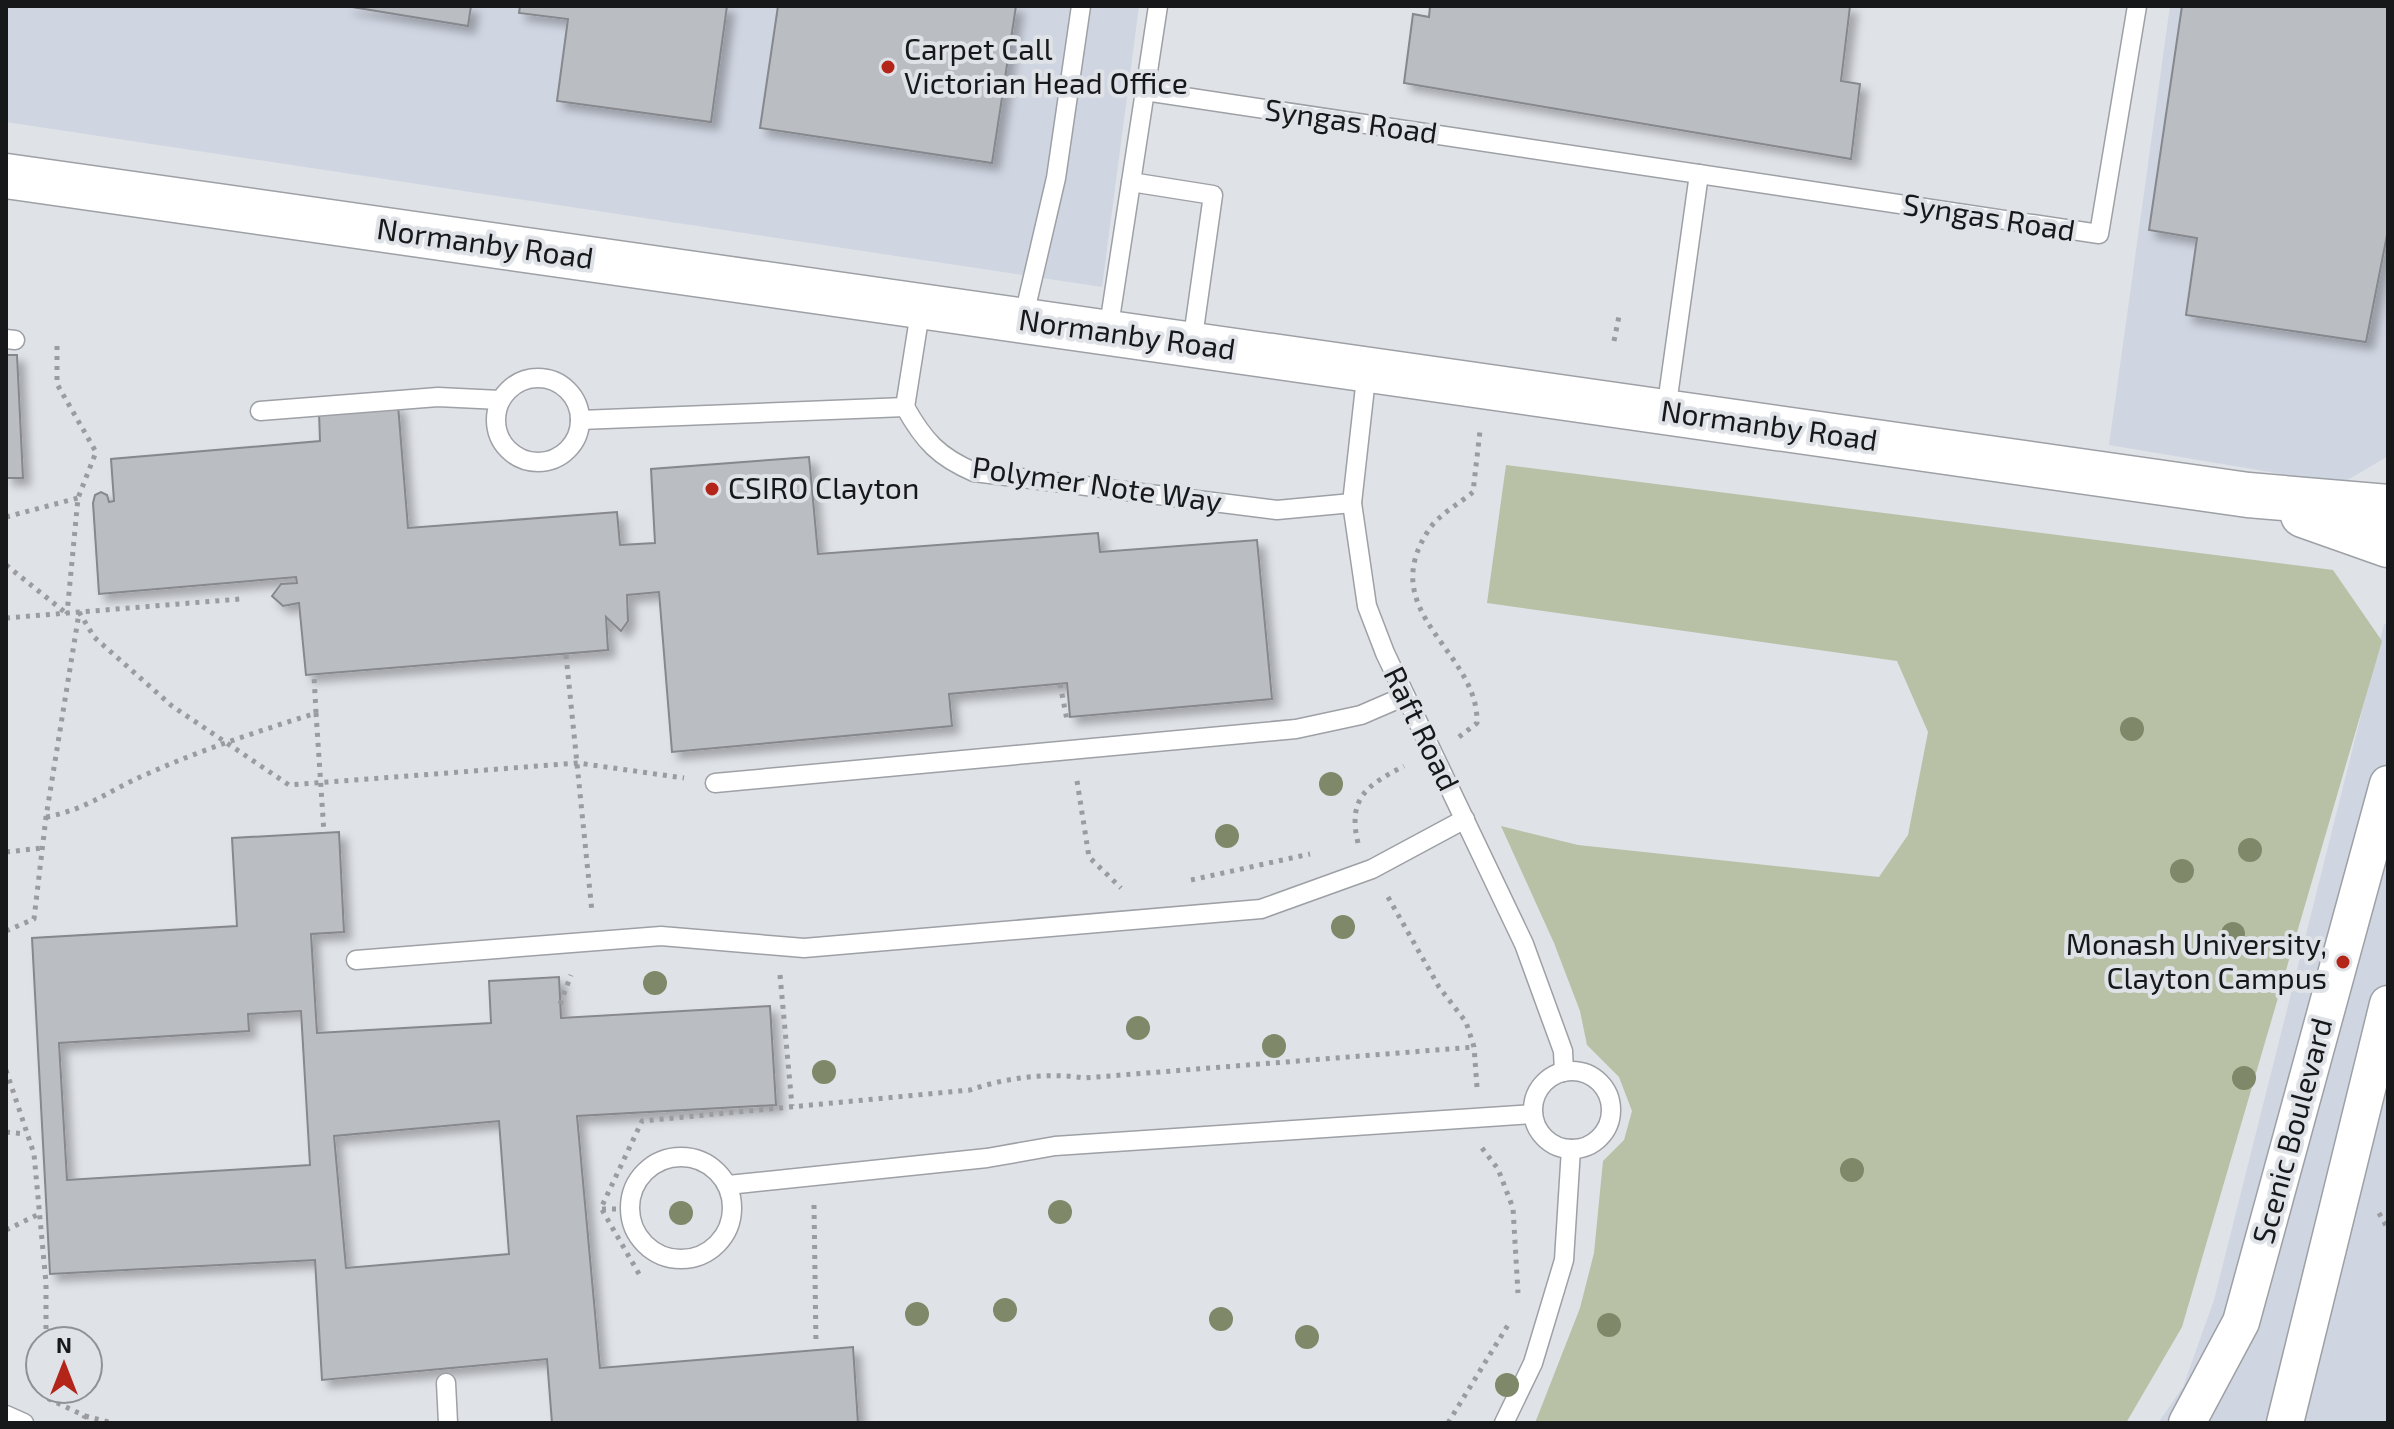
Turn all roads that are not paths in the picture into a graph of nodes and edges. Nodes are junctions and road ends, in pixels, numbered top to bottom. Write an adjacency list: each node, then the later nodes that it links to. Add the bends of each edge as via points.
1 (1081, 6): 9 (lane, via 1056,178)
2 (1158, 6): 4 (lane)
3 (2137, 6): 5 (lane, Syngas Road, via 2099,234)
4 (1145, 91): 5 (lane, Syngas Road); 7 (lane)
5 (1699, 174): 16 (lane)
6 (6, 176): 8 (street, Normanby Road)
7 (1131, 182): 10 (lane); 11 (lane, via 1213,195)
8 (921, 306): 9 (street, Normanby Road); 14 (lane)
9 (1023, 320): 10 (street, Normanby Road)
10 (1108, 332): 11 (street, Normanby Road)
11 (1192, 344): 12 (street, Normanby Road)
12 (1367, 369): 16 (street, Normanby Road); 19 (lane, Raft Road)
13 (500, 400): 15 (lane, via 438,397); 17 (lane, via 522,381 550,379 573,397); 17 (lane, via 496,429 506,448 531,461 559,457 578,435)
14 (905, 407): 17 (lane); 19 (lane, Polymer Note Way, via 945,460 974,472 1277,510)
15 (260, 411)
16 (1666, 411): 18 (street, Normanby Road)
17 (580, 420)
18 (2248, 495): 20 (street, Normanby Road); 21 (street, Normanby Road)
19 (1352, 503): 22 (lane, Raft Road, via 1367,606)
20 (2388, 507)
21 (2388, 545)
22 (1405, 696): 23 (lane, via 1361,715 1296,729); 25 (lane, Raft Road)
23 (715, 783)
24 (2388, 784): 27 (street, Scenic Boulevard)
25 (1465, 819): 26 (lane, via 1372,869 1261,909 804,948 661,936); 29 (lane, Raft Road, via 1547,1003 1563,1051)
26 (356, 960)
27 (2328, 1000): 28 (street); 38 (street, Scenic Boulevard, via 2241,1322)
28 (2387, 1010): 39 (street, Scenic Boulevard)
29 (1564, 1072): 30 (lane, via 1537,1092); 31 (lane, via 1578,1071 1601,1083 1611,1107 1605,1132 1584,1148)
30 (1533, 1114): 31 (lane, via 1541,1135); 32 (lane, via 1055,1146)
31 (1571, 1149): 37 (lane, via 1564,1260 1533,1363)
32 (728, 1185): 32 (lane, via 732,1220 712,1249 691,1258 673,1258 642,1241 633,1226 630,1209 641,1175 669,1157 705,1162)
33 (446, 1383): 36 (lane)
34 (6, 1415): 35 (lane)
35 (24, 1423)
36 (448, 1423)
37 (1504, 1423)
38 (2187, 1423)
39 (2285, 1423)

